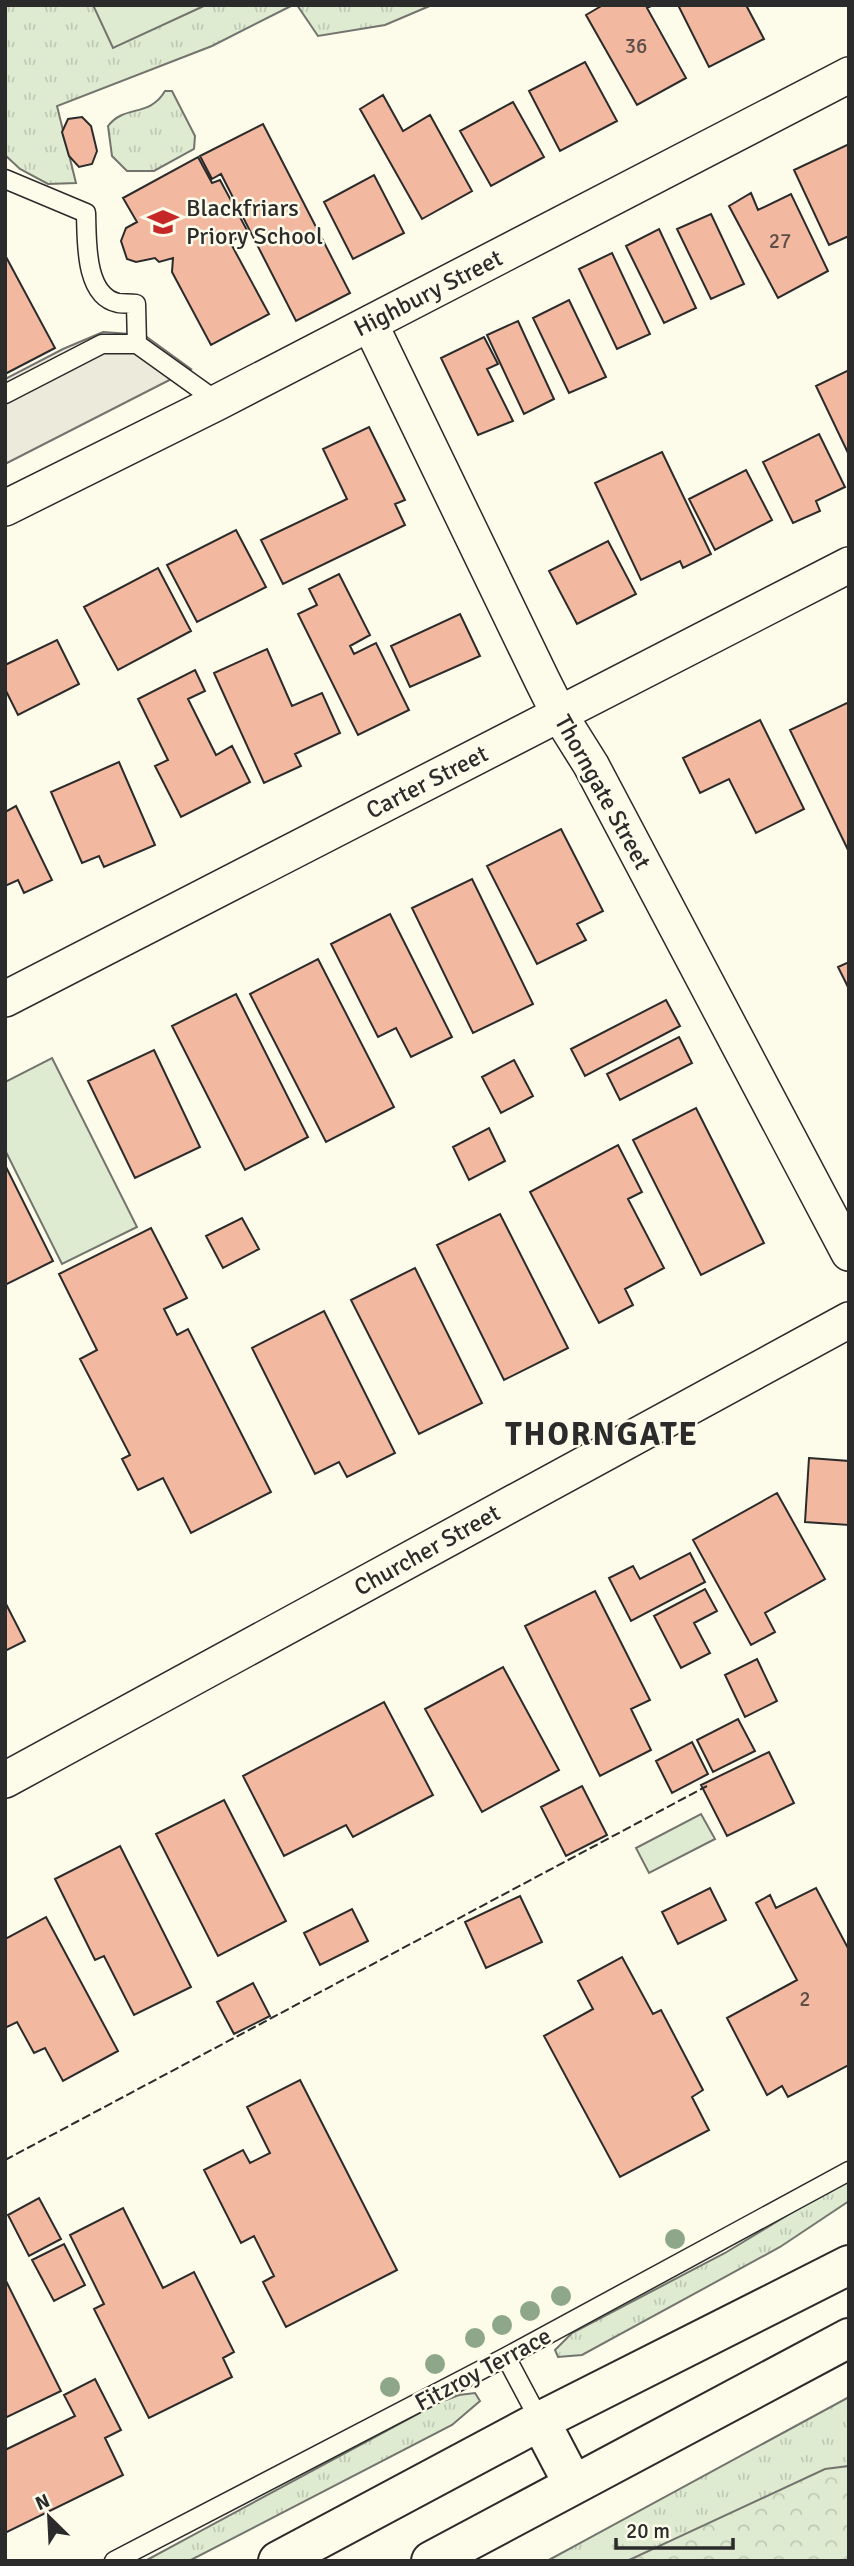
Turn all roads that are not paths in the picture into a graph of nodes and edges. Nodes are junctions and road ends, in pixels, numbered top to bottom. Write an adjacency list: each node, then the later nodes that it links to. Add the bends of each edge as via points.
1 (849, 75): 3 (street, Highbury Street)
2 (5, 179): 4 (lane, via 86,213 93,279 116,303 135,304)
3 (370, 324): 6 (street, Highbury Street); 9 (street, Thorngate Street)
4 (137, 344): 5 (lane, via 102,344); 6 (lane)
5 (5, 394)
6 (218, 402): 7 (street, Highbury Street)
7 (5, 508)
8 (849, 565): 9 (street, Carter Street)
9 (559, 714): 10 (street, Carter Street); 11 (street, Thorngate Street, via 591,765)
10 (5, 999)
11 (849, 1253)
12 (849, 1320): 13 (street, Churcher Street)
13 (5, 1780)
14 (849, 2171): 17 (lane, Fitzroy Terrace)
15 (849, 2265): 18 (highway)
16 (849, 2338): 19 (highway)
17 (506, 2357): 18 (lane); 20 (lane, Fitzroy Terrace)
18 (540, 2421): 19 (highway); 21 (highway)
19 (573, 2484): 22 (highway)
20 (114, 2561)
21 (278, 2561)
22 (431, 2561)

